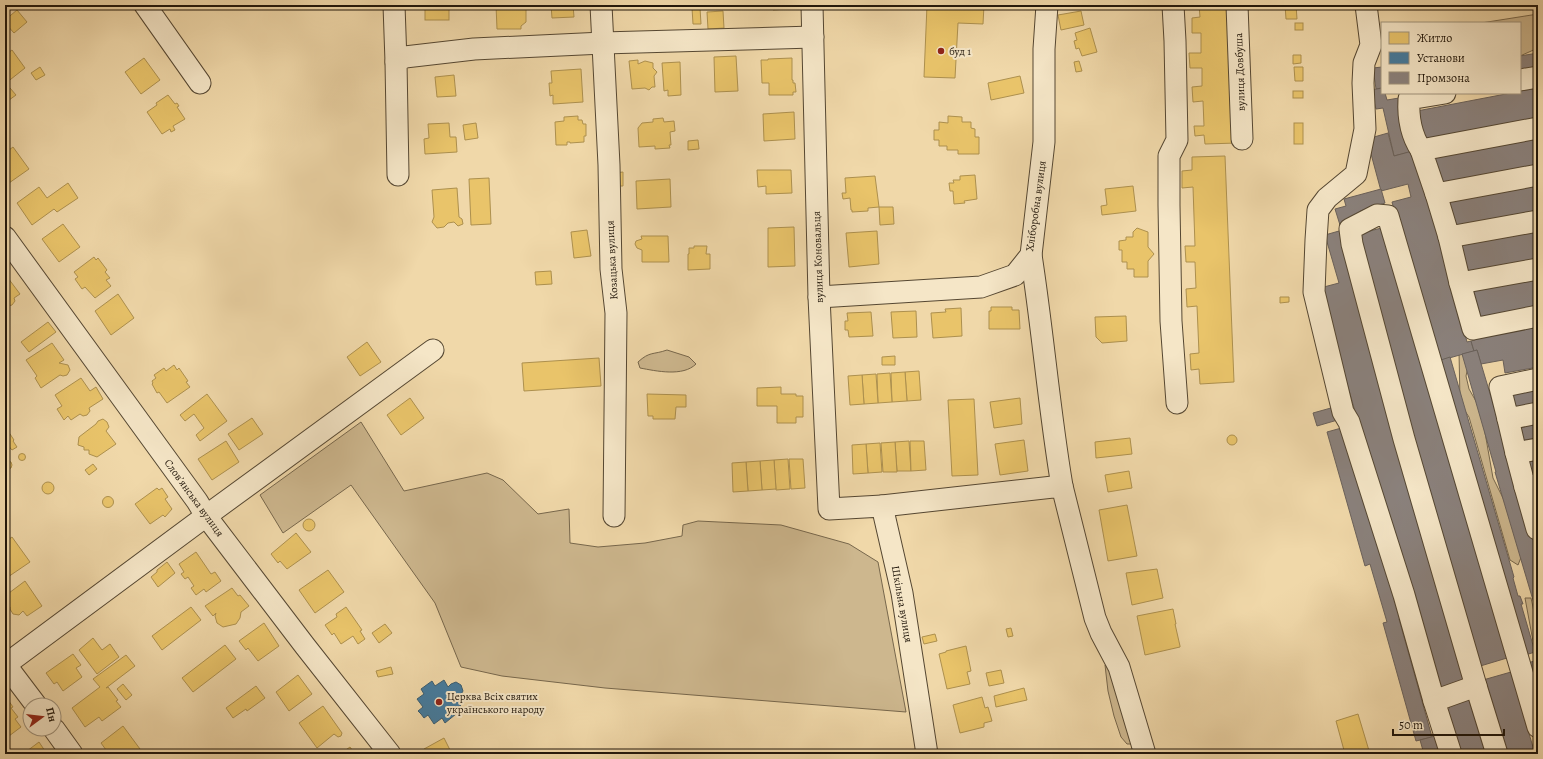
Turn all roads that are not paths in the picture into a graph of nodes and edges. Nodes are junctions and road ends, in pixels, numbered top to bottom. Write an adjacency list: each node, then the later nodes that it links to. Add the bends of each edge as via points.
1 (145, 5): 14 (street)
2 (394, 5): 11 (street)
3 (601, 5): 10 (street, Козацька вулиця)
4 (812, 5): 9 (street, вулиця Коновальця)
5 (1047, 5): 25 (street, Хліборобна вулиця, via 1044,49 1044,142)
6 (1173, 5): 32 (street, via 1177,140 1169,156 1169,205 1171,320)
7 (1237, 5): 17 (street, вулиця Довбуша)
8 (1366, 5): 46 (street, via 1371,45 1364,63 1365,129 1356,174 1327,198 1318,210 1314,292 1343,412 1354,437 1404,595)
9 (813, 37): 10 (street); 28 (street, вулиця Коновальця)
10 (603, 43): 11 (street, via 474,50 405,57); 41 (street, Козацька вулиця, via 611,269 616,313)
11 (396, 62): 19 (street)
12 (1538, 77): 13 (street)
13 (1521, 80)
14 (200, 83)
15 (1439, 94): 18 (street, via 1409,99 1408,112 1415,141)
16 (1538, 128): 18 (street)
17 (1242, 139)
18 (1422, 150): 21 (street)
19 (398, 174)
20 (1538, 175): 21 (street)
21 (1436, 194): 24 (street)
22 (1538, 221): 24 (street)
23 (5, 237): 40 (street, Словʼянська вулиця)
24 (1449, 237): 27 (street)
25 (1030, 255): 28 (street, Хліборобна вулиця, via 1015,275 981,287); 37 (street)
26 (1538, 269): 27 (street)
27 (1460, 283): 29 (street, via 1473,329)
28 (818, 297): 39 (street, вулиця Коновальця, via 829,509)
29 (1538, 316)
30 (433, 350): 40 (street)
31 (1538, 379): 34 (street, via 1500,387)
32 (1177, 403)
33 (1538, 413): 34 (street)
34 (1508, 419): 36 (street)
35 (1538, 449): 36 (street)
36 (1516, 453): 38 (street)
37 (1062, 486): 39 (street); 52 (street, via 1096,618 1119,667)
38 (1532, 486): 42 (street)
39 (882, 506): 51 (street, Шкільна вулиця, via 902,593)
40 (206, 516): 43 (street); 50 (street, Словʼянська вулиця)
41 (614, 516)
42 (1538, 531)
43 (5, 665): 45 (street)
44 (1476, 686): 46 (street); 47 (street, via 1352,244 1350,229 1377,215 1388,216); 54 (street)
45 (30, 697)
46 (1434, 701): 53 (street)
47 (1538, 727)
48 (60, 737): 49 (street)
49 (72, 754)
50 (390, 754)
51 (927, 754)
52 (1145, 754)
53 (1451, 754)
54 (1497, 754)

